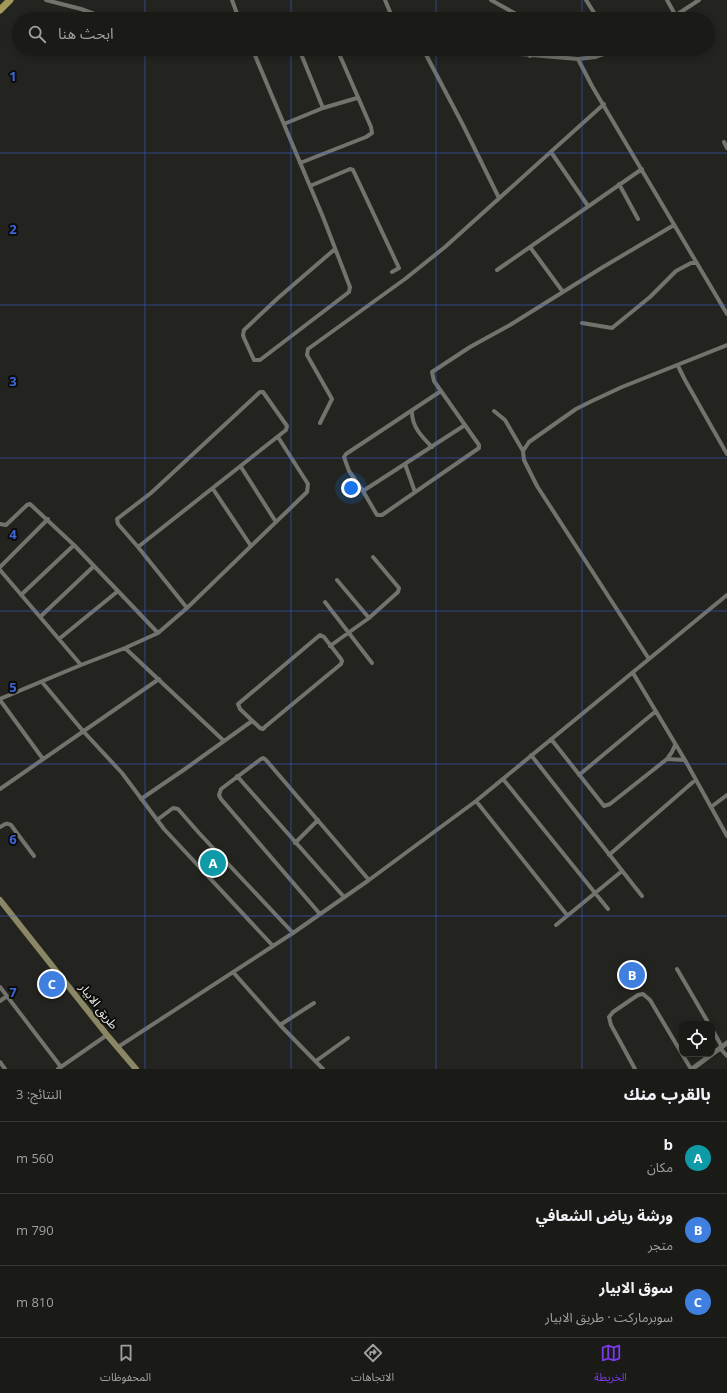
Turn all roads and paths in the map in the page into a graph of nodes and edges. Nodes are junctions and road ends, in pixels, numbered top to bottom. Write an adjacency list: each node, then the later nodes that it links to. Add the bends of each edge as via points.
1 (10, 0): 9 (main road)
2 (46, 0): 10 (street)
3 (232, 0): 11 (street)
4 (385, 0): 12 (street)
5 (491, 0): 13 (street)
6 (586, 0): 14 (street)
7 (667, 0): 15 (street)
8 (697, 1): 16 (street)
9 (0, 10)
10 (89, 12)
11 (237, 12)
12 (390, 12)
13 (512, 12)
14 (594, 12)
15 (674, 12)
16 (682, 12)
17 (254, 56): 27 (street)
18 (302, 56): 26 (street)
19 (340, 56): 24 (street)
20 (427, 56): 35 (street)
21 (530, 56): 23 (street)
22 (598, 56): 23 (street)
23 (578, 60): 25 (street)
24 (357, 98): 26 (street); 31 (street, via 371,127 370,135)
25 (604, 104): 30 (street); 32 (street)
26 (323, 108): 27 (street)
27 (284, 124): 31 (street)
28 (724, 142): 29 (street)
29 (727, 148)
30 (551, 152): 35 (street); 36 (street)
31 (300, 163): 34 (street)
32 (642, 169): 33 (street); 38 (street)
33 (620, 184): 36 (street); 37 (street)
34 (310, 186): 40 (street); 43 (street, via 353,170 399,268)
35 (499, 198): 52 (street, via 404,279 308,349 308,355 332,399)
36 (588, 206): 39 (street)
37 (638, 219)
38 (674, 225): 41 (street); 44 (street)
39 (530, 247): 42 (street); 44 (street)
40 (335, 249): 40 (street, via 350,287 349,292 260,360 254,360 244,338 244,330)
41 (697, 263): 45 (street); 46 (street, via 691,263 676,271 650,297 612,328)
42 (497, 270)
43 (392, 272)
44 (562, 292): 49 (street, via 510,325 470,346 432,372 432,377)
45 (727, 314)
46 (582, 323)
47 (727, 346): 48 (street)
48 (678, 366): 56 (street, via 622,387 576,409 529,442); 57 (street)
49 (441, 391): 50 (street); 53 (street)
50 (412, 410): 55 (street, via 414,425); 61 (street, via 344,457 349,471)
51 (494, 411): 56 (street, via 505,420)
52 (320, 423)
53 (465, 425): 55 (street); 62 (street, via 479,448)
54 (278, 437): 59 (street); 64 (street, via 308,484 308,489); 68 (street, via 287,426 263,392 260,392 151,493 117,520)
55 (432, 447): 58 (street)
56 (523, 451): 86 (street, via 524,460 537,486)
57 (727, 454)
58 (405, 464): 61 (street); 62 (street)
59 (241, 467): 60 (street); 64 (street)
60 (213, 489): 67 (street); 68 (street)
61 (363, 491): 62 (street, via 379,516)
62 (415, 492)
63 (48, 519): 65 (street, via 30,504 6,525); 66 (street); 71 (street)
64 (276, 522): 67 (street)
65 (0, 524)
66 (74, 545): 70 (street); 75 (street)
67 (251, 546): 78 (street)
68 (138, 547): 78 (street)
69 (373, 557): 80 (street, via 399,590)
70 (94, 566): 74 (street); 79 (street)
71 (0, 567)
72 (0, 570): 75 (street)
73 (337, 580): 80 (street)
74 (118, 591): 81 (street); 83 (street)
75 (21, 595): 79 (street)
76 (727, 595): 86 (street)
77 (325, 602): 82 (street)
78 (187, 608): 81 (street)
79 (40, 617): 83 (street)
80 (369, 618): 82 (street)
81 (158, 632): 85 (street)
82 (349, 632): 84 (street); 87 (street)
83 (59, 639): 88 (street)
84 (330, 646): 94 (street, via 341,659 341,664 263,729); 94 (street, via 323,636 317,636 238,704)
85 (125, 648): 88 (street); 90 (street)
86 (649, 658): 89 (street)
87 (372, 663)
88 (81, 665): 91 (street)
89 (633, 673): 93 (street); 96 (street)
90 (159, 679): 95 (street); 97 (street)
91 (42, 682): 92 (street); 95 (street)
92 (0, 699): 100 (street)
93 (656, 711): 98 (street); 103 (street)
94 (252, 721): 97 (street)
95 (83, 731): 100 (street); 109 (street)
96 (551, 739): 99 (street); 103 (street)
97 (224, 741): 109 (street)
98 (675, 744): 101 (street); 102 (street)
99 (531, 755): 105 (street); 117 (street)
100 (43, 759): 107 (street)
101 (667, 759): 102 (street); 103 (street, via 607,806 602,805)
102 (685, 760): 111 (street)
103 (579, 775)
104 (237, 776): 113 (street, via 264,758); 116 (street); 126 (street, via 221,789 221,799)
105 (503, 779): 110 (street); 121 (street)
106 (693, 782): 117 (street)
107 (0, 789)
108 (727, 795): 111 (street)
109 (141, 798): 112 (street)
110 (476, 801): 120 (street); 127 (street)
111 (711, 807): 115 (street)
112 (157, 820): 129 (street, via 173,808 178,809); 130 (street)
113 (318, 820): 116 (street); 120 (street)
114 (0, 827): 118 (street, via 8,823 11,825)
115 (727, 836)
116 (295, 843): 123 (street)
117 (609, 855): 119 (street)
118 (34, 856)
119 (622, 871): 121 (street); 122 (street)
120 (369, 880): 123 (street)
121 (595, 892): 125 (street); 127 (street)
122 (642, 896)
123 (344, 897): 126 (street)
124 (1, 904): 140 (main road, طريق الابيار)
125 (608, 909)
126 (320, 914): 129 (street)
127 (568, 915): 128 (street)
128 (556, 925)
129 (293, 933): 130 (street)
130 (273, 946): 132 (street)
131 (676, 969): 137 (street)
132 (233, 972): 138 (street); 143 (street)
133 (0, 987): 134 (street)
134 (7, 996): 135 (street); 147 (street)
135 (0, 1001)
136 (314, 1003): 138 (street)
137 (707, 1021)
138 (280, 1025): 145 (street)
139 (715, 1034): 142 (street)
140 (107, 1035): 143 (main road, طريق الابيار); 147 (street)
141 (348, 1038): 145 (street)
142 (723, 1046): 144 (street); 152 (street)
143 (118, 1047): 149 (main road, طريق الابيار)
144 (727, 1056)
145 (316, 1061): 150 (street)
146 (0, 1062): 148 (street)
147 (60, 1068)
148 (5, 1069)
149 (136, 1069)
150 (322, 1069)
151 (635, 1069): 152 (street, via 609,1017 643,994 650,1000)
152 (691, 1069)

